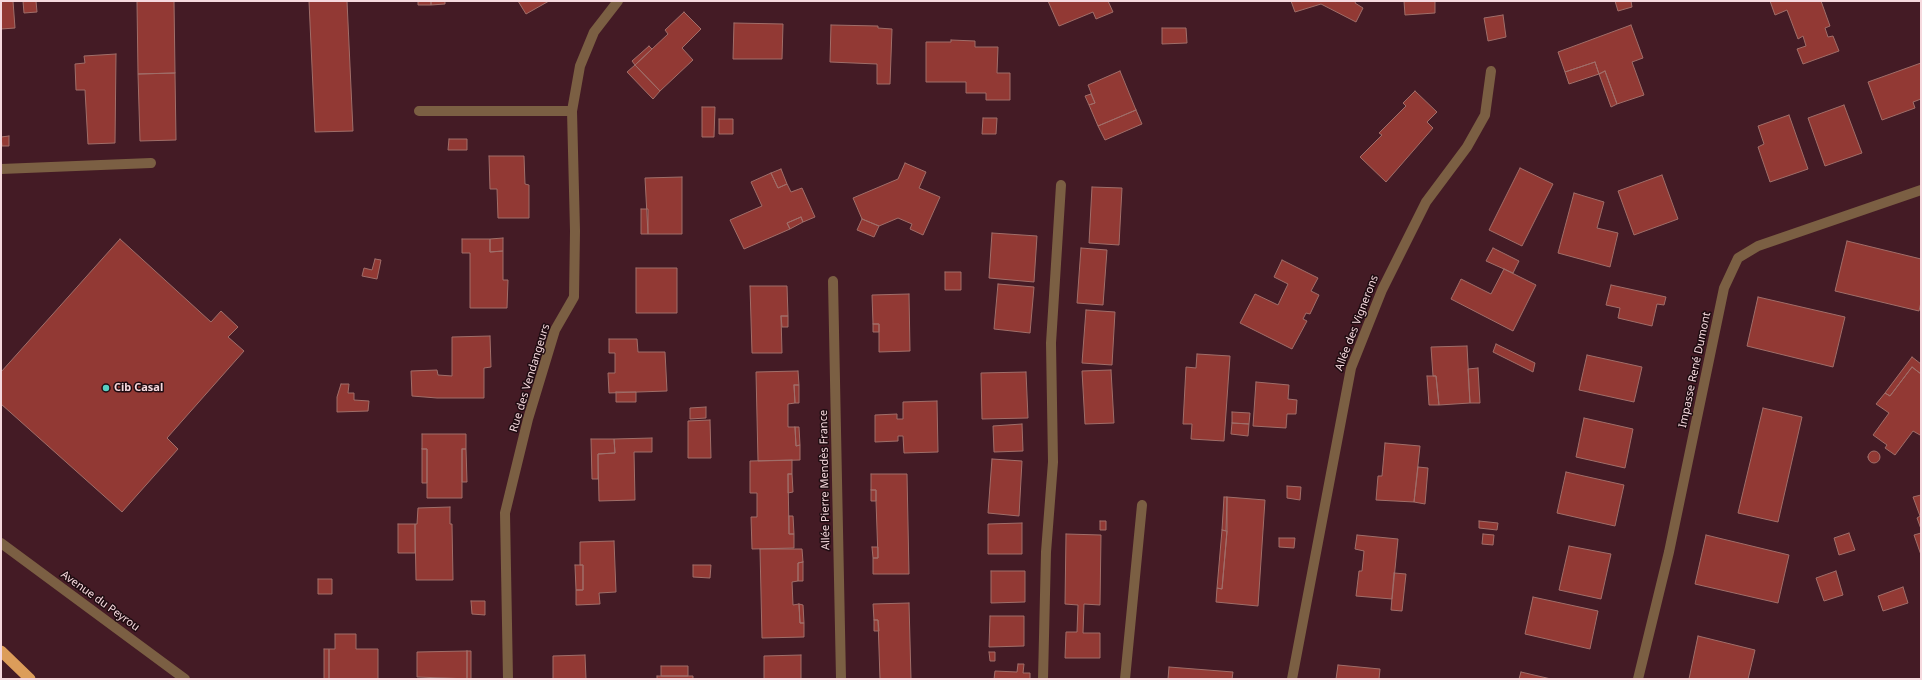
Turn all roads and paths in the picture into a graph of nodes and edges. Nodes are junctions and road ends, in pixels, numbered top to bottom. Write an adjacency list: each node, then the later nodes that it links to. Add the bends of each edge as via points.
1 (618, 1): 4 (street, Rue des Vendangeurs, via 594,32 580,66)
2 (1491, 71): 19 (street, Allée des Vignerons, via 1485,115 1467,147 1426,202 1382,290 1351,368)
3 (419, 111): 4 (street)
4 (572, 111): 15 (street, Rue des Vendangeurs, via 574,297 555,330 528,419 505,513)
5 (151, 163): 6 (street)
6 (1, 169)
7 (1061, 185): 17 (street, via 1051,343 1054,462 1046,552)
8 (1921, 190): 20 (street, Impasse René Dumont, via 1758,246 1738,258 1724,288 1669,552)
9 (833, 281): 16 (street, Allée Pierre Mendès France)
10 (1142, 505): 18 (street)
11 (1, 543): 14 (street, Avenue du Peyrou)
12 (1, 651): 13 (highway)
13 (30, 679)
14 (185, 679)
15 (508, 679)
16 (841, 679)
17 (1043, 679)
18 (1125, 679)
19 (1292, 679)
20 (1638, 679)

